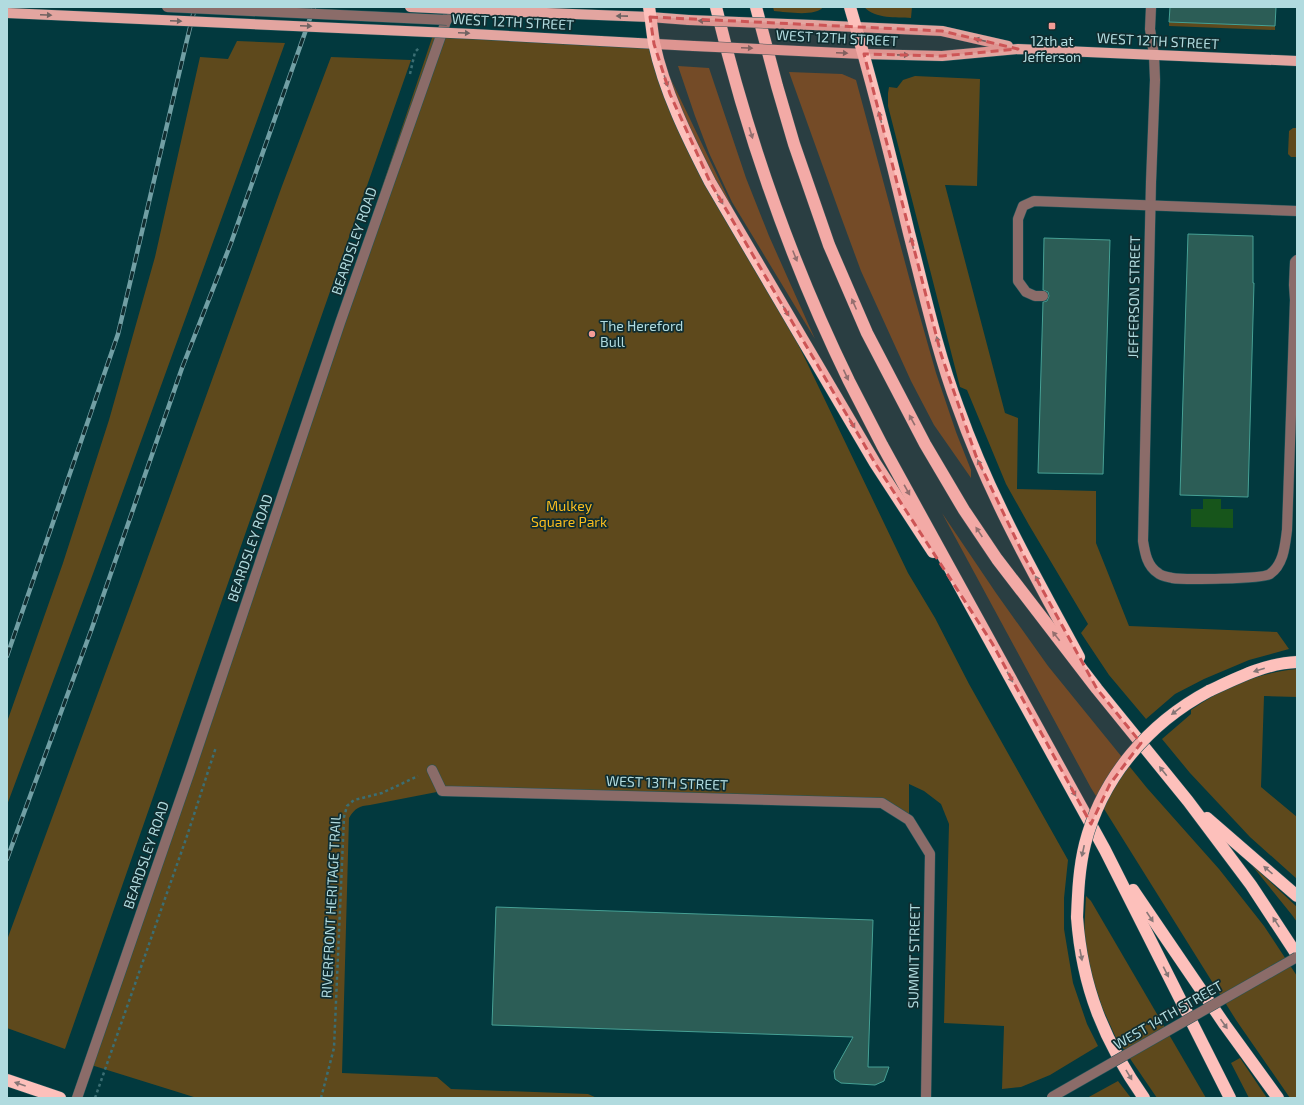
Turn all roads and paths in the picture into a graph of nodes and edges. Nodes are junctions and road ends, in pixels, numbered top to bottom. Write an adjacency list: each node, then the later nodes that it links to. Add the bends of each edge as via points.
1 (167, 7): 10 (street, bridge)
2 (410, 7): 8 (main road, WEST 12TH STREET, one-way to 2, bridge, via 602,16)
3 (451, 7): 10 (street, BEARDSLEY ROAD)
4 (716, 7): 22 (highway, one-way to 22, via 763,170 819,314 882,445)
5 (756, 7): 24 (highway, one-way to 5, via 1006,571 964,510 921,437 867,333 813,201 779,94)
6 (850, 7): 11 (highway)
7 (1151, 7): 15 (street, JEFFERSON STREET, via 1150,29)
8 (650, 12): 11 (main road, WEST 12TH STREET, one-way to 8, bridge, via 689,20); 12 (highway)
9 (7, 13): 12 (main road, WEST 12TH STREET, one-way to 12, bridge)
10 (447, 20): 33 (street, BEARDSLEY ROAD, via 340,323)
11 (856, 27): 13 (main road, WEST 12TH STREET, one-way to 11, via 942,31); 14 (highway)
12 (654, 44): 14 (main road, WEST 12TH STREET, one-way to 14, bridge); 22 (highway, one-way to 22, via 670,94 695,154 710,182 876,464)
13 (1018, 49): 14 (main road, WEST 12TH STREET, one-way to 13, via 942,56); 15 (main road, WEST 12TH STREET)
14 (864, 54): 24 (highway, one-way to 14, via 1025,558 976,456 957,406 921,281)
15 (1154, 55): 16 (main road, WEST 12TH STREET); 17 (street, JEFFERSON STREET)
16 (1297, 59)
17 (1150, 205): 18 (street); 20 (street, via 1034,201 1023,206 1018,219 1018,281 1026,292); 21 (street, JEFFERSON STREET, via 1143,541 1146,560 1158,574 1173,578 1252,578 1269,576 1278,567 1287,530)
18 (1297, 211)
19 (1297, 260): 21 (street, JEFFERSON STREET, via 1294,285)
20 (1043, 296)
21 (1296, 300)
22 (992, 643): 28 (highway, one-way to 28)
23 (1296, 662): 37 (highway, one-way to 37, bridge, via 1255,671 1209,691 1179,709 1150,733 1129,757 1106,790 1097,809 1085,844 1079,877 1077,917 1082,958 1097,1013 1113,1049)
24 (1097, 689): 26 (highway, one-way to 24)
25 (432, 770): 27 (street, WEST 13TH STREET, via 442,791 882,803); 34 (path, RIVERFRONT HERITAGE TRAIL, via 382,793 354,800 347,806 344,817 334,1048)
26 (1188, 801): 29 (highway, one-way to 26); 30 (highway, one-way to 26, via 1251,885)
27 (909, 820): 35 (street, SUMMIT STREET, via 930,854)
28 (1105, 850): 38 (highway, one-way to 38); 39 (highway, one-way to 39, via 1168,944)
29 (1297, 896)
30 (1297, 956): 36 (street, WEST 14TH STREET, bridge)
31 (7, 1080): 32 (highway, one-way to 31)
32 (60, 1098)
33 (77, 1098)
34 (321, 1098)
35 (926, 1098)
36 (1051, 1098)
37 (1144, 1098)
38 (1230, 1098)
39 (1278, 1098)

